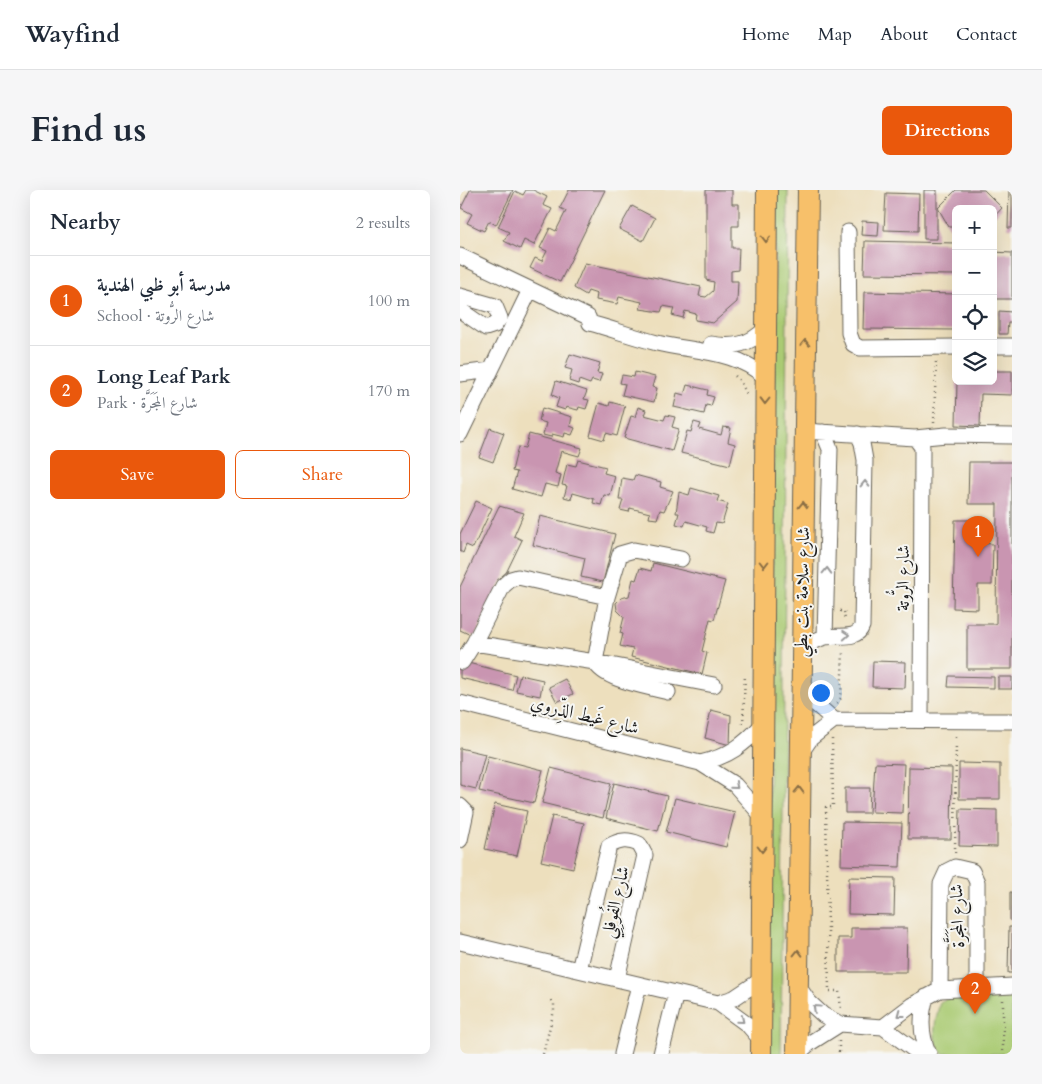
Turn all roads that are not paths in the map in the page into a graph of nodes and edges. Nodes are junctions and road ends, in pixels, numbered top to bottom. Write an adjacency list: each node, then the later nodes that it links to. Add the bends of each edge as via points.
1 (766, 190): 9 (main road, one-way to 9)
2 (808, 190): 16 (main road, شارع سلامة بنت بطي, one-way to 2)
3 (848, 232): 12 (street, via 849,333 854,344 860,348)
4 (460, 256): 5 (street)
5 (530, 290): 8 (street); 13 (street)
6 (460, 296): 7 (street, via 495,306 500,318 495,325 486,328)
7 (460, 310)
8 (588, 317): 9 (street, via 594,314 659,333 723,346 746,343); 15 (street, via 590,323 624,334 741,360)
9 (766, 328): 15 (main road)
10 (997, 346): 11 (street)
11 (1012, 346)
12 (952, 347)
13 (491, 370): 14 (street); 17 (street)
14 (460, 374)
15 (766, 378): 35 (main road, one-way to 35)
16 (814, 431): 18 (street); 23 (street, one-way to 16, via 830,449); 25 (main road, شارع سلامة بنت بطي, one-way to 16)
17 (460, 434)
18 (858, 434): 20 (street); 23 (street, one-way to 18, via 853,635 859,632 862,621 865,460)
19 (1012, 436): 20 (street)
20 (915, 438): 33 (street, شارع الرُّوتة, via 923,452)
21 (681, 559): 22 (street, via 627,550 620,554)
22 (607, 597): 24 (street, via 518,577 510,579 503,586); 27 (street)
23 (825, 637): 25 (street)
24 (474, 643): 26 (street); 27 (street)
25 (801, 650): 30 (main road, شارع سلامة بنت بطي)
26 (462, 662)
27 (595, 662): 28 (street); 29 (street, via 599,670 609,676)
28 (714, 685)
29 (668, 692)
30 (800, 692): 32 (street); 36 (main road, شارع سلامة بنت بطي)
31 (460, 703): 37 (street, شارع غَيط الذِّروي)
32 (834, 720): 33 (street); 36 (street, via 811,738)
33 (921, 720): 34 (street)
34 (1012, 721)
35 (763, 724): 37 (street, شارع غَيط الذِّروي, via 741,747 728,755); 39 (main road)
36 (800, 754): 46 (main road, شارع سلامة بنت بطي, one-way to 36)
37 (700, 763): 39 (street, شارع غَيط الذِّروي, one-way to 39, via 735,785)
38 (460, 806): 40 (street, via 466,812)
39 (762, 816): 44 (main road, one-way to 44)
40 (460, 840)
41 (460, 942): 42 (street)
42 (579, 970): 43 (street); 43 (street, شارع الفُوفِلِي, via 609,846 619,840 629,840 639,844 645,855)
43 (617, 979): 45 (street)
44 (761, 980): 51 (street, via 739,996); 54 (main road)
45 (639, 984): 49 (street); 55 (street)
46 (798, 986): 52 (street, one-way to 46, via 823,1015); 57 (main road, شارع سلامة بنت بطي)
47 (1007, 986): 48 (street)
48 (977, 987): 50 (street); 50 (street, شارع المَجَرَّة, via 976,882 972,871 955,867 947,871 941,884)
49 (676, 994): 51 (street); 56 (street)
50 (933, 994): 53 (street, one-way to 53); 58 (street, شارع المَجَرَّة, via 922,1013)
51 (718, 1003): 54 (street, one-way to 54, via 748,1025)
52 (839, 1024): 53 (street); 57 (street)
53 (883, 1027): 58 (street)
54 (761, 1047)
55 (622, 1054)
56 (661, 1054)
57 (797, 1054)
58 (921, 1054)

